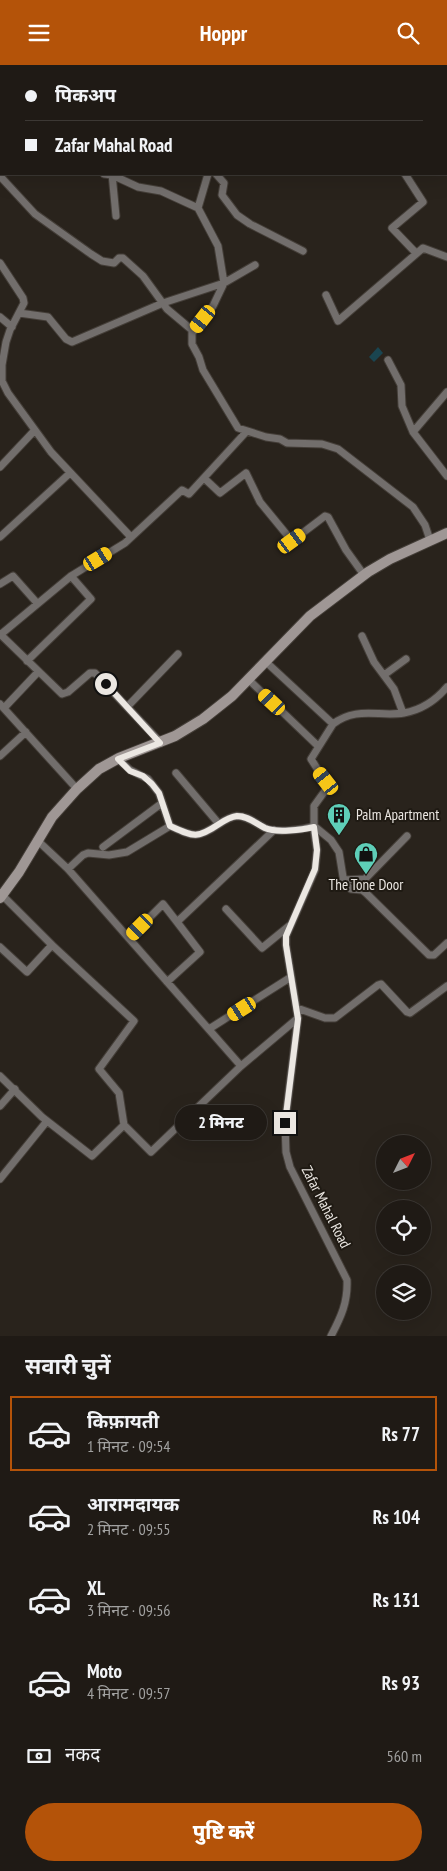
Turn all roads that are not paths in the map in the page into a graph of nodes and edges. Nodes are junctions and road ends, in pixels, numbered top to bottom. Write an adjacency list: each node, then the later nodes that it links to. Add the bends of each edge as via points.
1 (109, 175): 8 (street)
2 (111, 175): 7 (street, via 130,185 161,191)
3 (208, 175): 7 (street)
4 (217, 175): 9 (street, via 224,183 222,195 237,215)
5 (406, 175): 10 (street, via 423,202 392,228)
6 (0, 176): 16 (street, via 35,214 91,254 112,264 122,258 143,276)
7 (198, 208): 14 (street, via 218,246)
8 (116, 216)
9 (303, 251)
10 (416, 253): 11 (street, via 423,247); 15 (street, via 338,321)
11 (447, 257)
12 (0, 263): 17 (street, via 23,298)
13 (255, 265): 14 (street)
14 (224, 283): 16 (street); 20 (street, via 213,306)
15 (326, 295)
16 (163, 303): 17 (street, via 72,342 48,317); 20 (street)
17 (19, 313): 19 (street)
18 (0, 317): 19 (street)
19 (12, 327): 21 (street)
20 (193, 332): 26 (street, via 192,344 203,370 234,424)
21 (3, 344): 23 (street)
22 (388, 360): 27 (street, via 401,385 402,406)
23 (1, 382): 25 (street)
24 (447, 392): 27 (street)
25 (35, 429): 28 (street); 29 (street)
26 (247, 431): 31 (street); 35 (street, via 292,444 322,444 338,449 413,507)
27 (413, 431): 30 (street)
28 (0, 467)
29 (70, 473): 33 (street); 34 (street)
30 (447, 476)
31 (204, 478): 33 (street, via 189,495 182,489); 36 (street, via 220,493 246,473 260,502 292,541 328,517)
32 (447, 533): 35 (street)
33 (130, 536): 37 (street, via 125,543)
34 (0, 537)
35 (430, 540): 36 (street)
36 (364, 575): 45 (street, via 310,616)
37 (71, 576): 39 (street); 44 (street, via 90,599)
38 (0, 584): 39 (street, via 13,576)
39 (37, 603): 40 (street)
40 (0, 635): 44 (street)
41 (362, 636): 47 (street)
42 (178, 654): 51 (street)
43 (406, 659): 47 (street)
44 (28, 661): 46 (street)
45 (265, 661): 48 (street); 53 (street)
46 (38, 672): 50 (street); 51 (street, via 62,695 90,673 95,673)
47 (384, 675): 52 (street, via 394,689)
48 (248, 679): 55 (street, via 203,719); 56 (street)
49 (447, 687): 52 (street, via 424,706)
50 (2, 706): 54 (street)
51 (128, 707): 55 (street)
52 (403, 713): 53 (street, via 366,713 348,716)
53 (333, 724): 56 (street)
54 (26, 731): 57 (street); 60 (street)
55 (160, 743): 58 (street)
56 (318, 746): 64 (street, Zafar Mahal Road, via 311,759 327,787 315,803)
57 (0, 757)
58 (118, 759): 60 (street, via 104,766); 61 (street, via 132,772 148,779)
59 (176, 773): 62 (street)
60 (77, 789): 67 (street)
61 (162, 803): 63 (street); 68 (street)
62 (219, 824): 63 (street, via 196,836); 65 (street, via 231,817 243,816 264,828)
63 (170, 826): 69 (street, via 126,852 83,855)
64 (314, 827): 65 (street, via 296,831); 70 (street, via 331,840 339,852); 74 (street, Zafar Mahal Road, via 315,869)
65 (274, 829): 73 (street)
66 (408, 836): 70 (street, via 365,879)
67 (37, 840): 69 (street); 71 (street)
68 (103, 847)
69 (68, 869): 75 (street)
70 (342, 880): 78 (street, via 347,887 366,893 428,955)
71 (1, 895): 76 (street)
72 (226, 909): 74 (street, via 262,948)
73 (177, 922): 75 (street, via 163,904); 80 (street, via 200,952)
74 (289, 926): 79 (street, Zafar Mahal Road, via 286,945)
75 (129, 938): 80 (street)
76 (52, 945): 77 (street, via 27,972); 90 (street, via 134,1021 99,1069 119,1093)
77 (0, 947)
78 (445, 948)
79 (292, 977): 82 (street, Zafar Mahal Road); 84 (street)
80 (168, 982): 84 (street)
81 (447, 986): 82 (street, via 410,1013 381,984 335,1018)
82 (297, 1009): 83 (street, Zafar Mahal Road)
83 (298, 1019): 85 (street); 92 (street, Zafar Mahal Road, via 285,1123 286,1152 299,1186 347,1280 345,1308)
84 (209, 1029): 85 (street)
85 (241, 1066): 90 (street, via 151,1152)
86 (0, 1076): 87 (street)
87 (15, 1089): 88 (street); 89 (street)
88 (0, 1106)
89 (47, 1121): 90 (street, via 92,1156); 91 (street)
90 (124, 1125)
91 (0, 1179)
92 (331, 1336)

